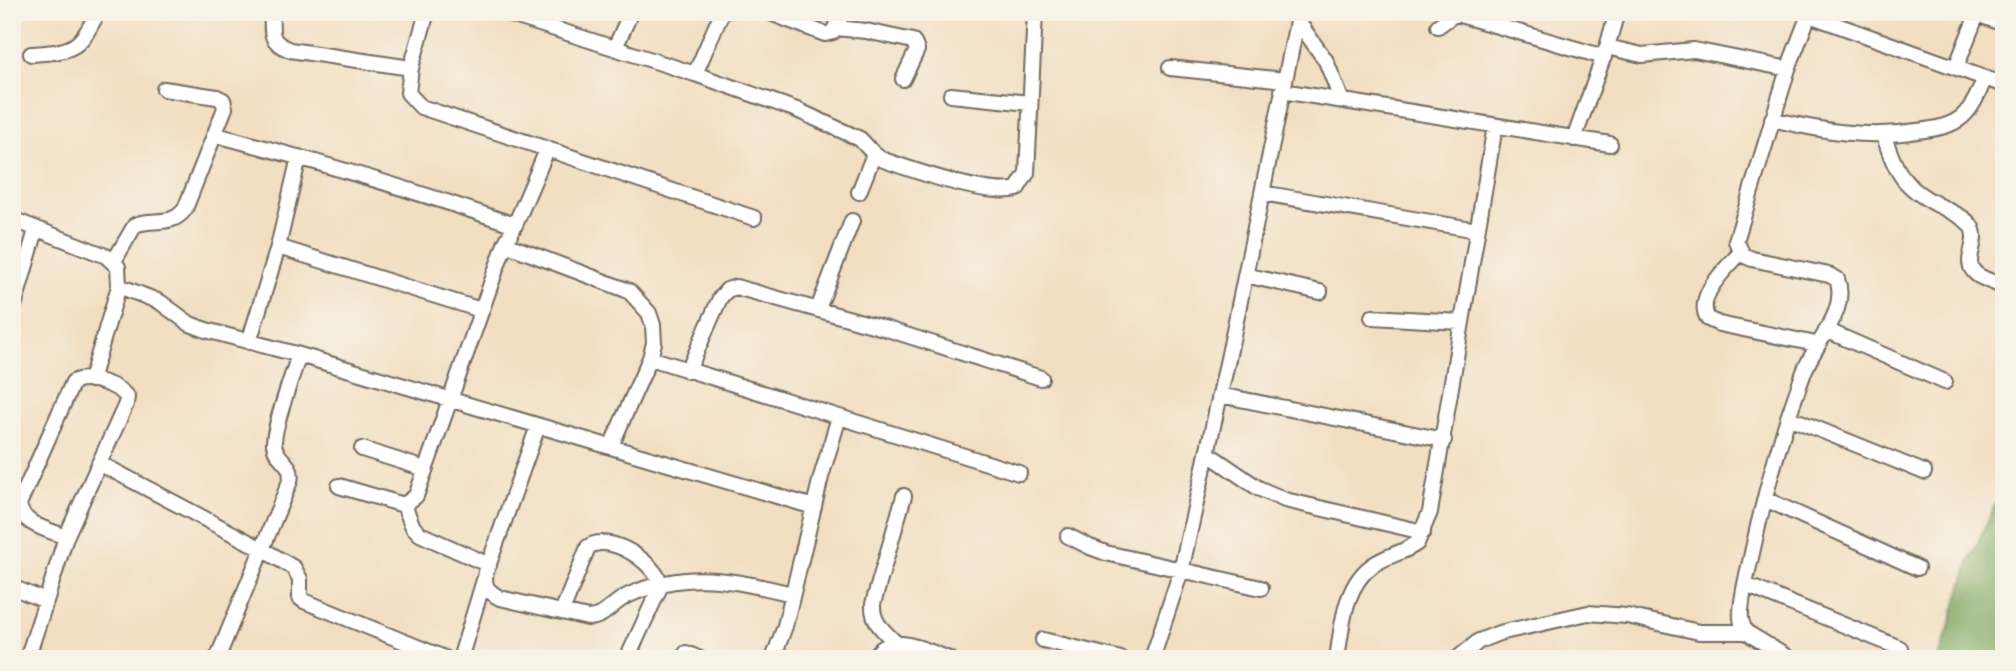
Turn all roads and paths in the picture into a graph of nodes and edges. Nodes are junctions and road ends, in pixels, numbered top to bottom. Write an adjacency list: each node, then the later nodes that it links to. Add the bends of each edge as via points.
1 (98, 12): 20 (street, via 87,35 74,47)
2 (272, 12): 21 (street, via 273,39 289,50)
3 (427, 12): 21 (street)
4 (502, 12): 18 (street)
5 (631, 12): 18 (street)
6 (722, 12): 25 (street)
7 (768, 12): 17 (street, via 821,34)
8 (843, 12): 17 (street)
9 (1035, 12): 33 (street)
10 (1616, 12): 19 (street)
11 (1978, 13): 15 (street); 23 (street)
12 (1810, 14): 23 (street); 24 (street)
13 (1298, 16): 28 (street); 32 (street, via 1326,61)
14 (1491, 17): 16 (street, via 1453,15); 19 (street)
15 (2004, 24)
16 (1438, 26)
17 (836, 28): 27 (street, via 913,41 917,50)
18 (615, 48): 25 (street)
19 (1605, 52): 24 (street, via 1664,55 1694,50); 38 (street)
20 (31, 54)
21 (411, 68): 40 (street, via 408,93 421,107)
22 (1170, 68): 28 (street)
23 (1956, 68): 26 (street)
24 (1788, 69): 34 (street)
25 (695, 74): 41 (street, via 842,129)
26 (1985, 78): 29 (street); 37 (street, via 1973,104 1951,123)
27 (903, 79)
28 (1284, 85): 32 (street); 44 (street)
29 (2004, 85)
30 (164, 89): 36 (street, via 223,100 225,108)
31 (951, 95): 33 (street)
32 (1342, 101): 35 (street)
33 (1030, 103): 41 (street, via 1027,173 1017,189 999,191 933,177)
34 (1772, 119): 37 (street, via 1836,133); 53 (street, via 1737,235)
35 (1495, 126): 38 (street); 50 (street)
36 (216, 135): 42 (street); 54 (street, via 180,216 163,223 135,225)
37 (1884, 136): 57 (street, via 1900,177 1911,189 1971,226 1972,270)
38 (1574, 139): 39 (street)
39 (1610, 144)
40 (547, 150): 45 (street); 48 (street)
41 (874, 154): 43 (street)
42 (299, 157): 48 (street); 52 (street)
43 (859, 192)
44 (1262, 193): 50 (street); 55 (street)
45 (754, 218)
46 (12, 219): 49 (street)
47 (852, 221): 59 (street)
48 (515, 225): 51 (street)
49 (36, 230): 54 (street); 61 (street)
50 (1477, 230): 63 (street)
51 (505, 244): 60 (street); 68 (street, via 629,291 649,313 653,325)
52 (278, 247): 60 (street); 65 (street)
53 (1741, 252): 64 (street, via 1752,259 1837,279 1837,312); 66 (street, via 1706,297 1709,319)
54 (114, 261): 56 (street)
55 (1245, 275): 58 (street); 73 (street)
56 (119, 286): 65 (street, via 160,302 190,324); 71 (street)
57 (2004, 287)
58 (1320, 292)
59 (818, 309): 69 (street, via 747,288 727,290); 70 (street)
60 (481, 310): 74 (street)
61 (12, 313)
62 (1372, 317): 63 (street)
63 (1461, 322): 78 (street)
64 (1826, 330): 66 (street); 72 (street)
65 (249, 342): 67 (street)
66 (1816, 344): 76 (street)
67 (299, 355): 74 (street); 94 (street, via 274,437 276,452 292,475)
68 (650, 358): 69 (street); 79 (street)
69 (688, 371): 75 (street)
70 (1041, 378)
71 (90, 380): 82 (street, via 122,391 127,400); 93 (street, via 73,382 19,504 28,521)
72 (1945, 382)
73 (1220, 394): 78 (street); 81 (street)
74 (448, 400): 77 (street); 83 (street)
75 (839, 417): 85 (street); 90 (street)
76 (1788, 417): 84 (street); 88 (street)
77 (538, 426): 79 (street); 95 (street)
78 (1444, 440): 91 (street)
79 (611, 446): 90 (street)
80 (362, 449): 83 (street)
81 (1207, 453): 91 (street, via 1258,488 1285,500); 97 (street)
82 (99, 463): 93 (street); 94 (street)
83 (425, 469): 89 (street, via 416,496)
84 (1924, 472)
85 (1019, 473)
86 (339, 486): 89 (street)
87 (904, 496): 108 (street, via 873,604 876,623)
88 (1765, 499): 96 (street); 100 (street)
89 (404, 505): 95 (street, via 420,534)
90 (814, 508): 103 (street)
91 (1423, 532): 120 (street, via 1417,543 1373,565 1358,579)
92 (1068, 536): 97 (street, via 1098,550)
93 (66, 537): 104 (street)
94 (262, 549): 111 (street); 112 (street, via 294,568 304,601)
95 (489, 565): 98 (street)
96 (1917, 568)
97 (1181, 571): 102 (street); 119 (street)
98 (485, 580): 105 (street, via 490,593 500,598); 113 (street)
99 (661, 585): 103 (street, via 710,578); 105 (street, via 617,601 601,616); 105 (street, via 652,566 636,556 605,544 591,544); 114 (street)
100 (1746, 585): 106 (street, via 1741,614); 109 (street)
101 (12, 587): 104 (street)
102 (1261, 588)
103 (792, 594): 115 (street)
104 (46, 601): 110 (street)
105 (562, 612)
106 (1746, 632): 121 (street, via 1699,632 1627,616 1588,613 1499,633 1479,641); 122 (street)
107 (1043, 640): 118 (street)
108 (896, 643): 116 (street, via 885,646); 117 (street)
109 (1900, 648)
110 (27, 659)
111 (217, 659)
112 (446, 659)
113 (460, 659)
114 (628, 659)
115 (772, 659)
116 (874, 659)
117 (949, 659)
118 (1121, 659)
119 (1152, 659)
120 (1337, 659)
121 (1457, 659)
122 (1790, 659)

